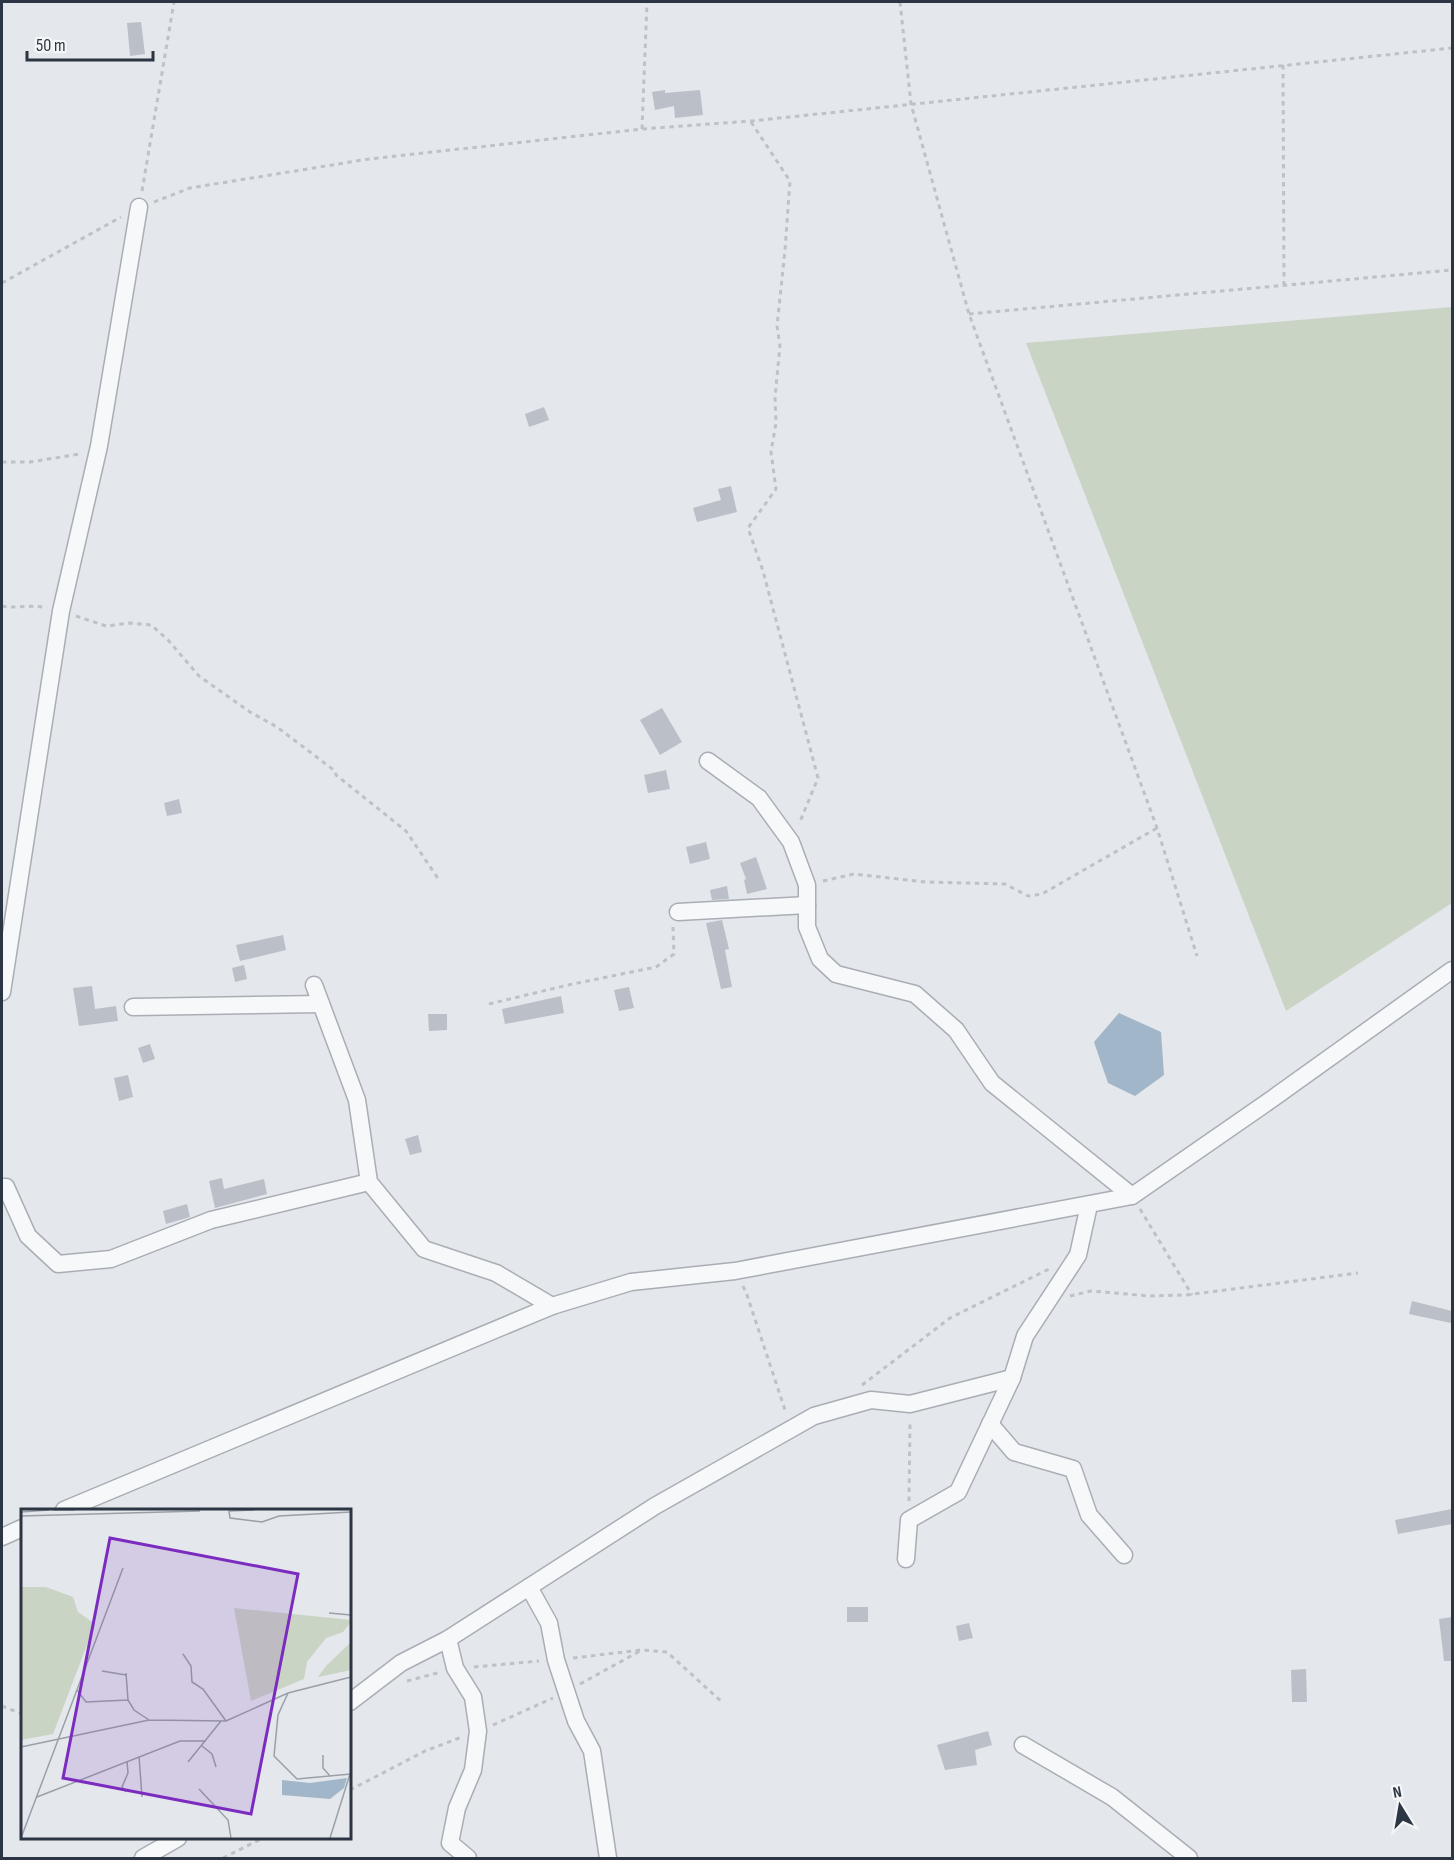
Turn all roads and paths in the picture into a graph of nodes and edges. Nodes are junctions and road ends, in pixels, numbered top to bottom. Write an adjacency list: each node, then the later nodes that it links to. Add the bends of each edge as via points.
1 (174, 2): 9 (path)
2 (647, 2): 8 (path)
3 (900, 2): 6 (path)
4 (1452, 48): 5 (path)
5 (1282, 65): 6 (path); 12 (path)
6 (911, 104): 7 (path); 13 (path)
7 (751, 121): 8 (path); 20 (path, via 790,181 771,452 776,489 748,528 818,778)
8 (642, 129): 9 (path, via 369,159 190,188)
9 (139, 207): 11 (path); 14 (street)
10 (1452, 270): 12 (path)
11 (2, 283)
12 (1284, 285): 13 (path)
13 (969, 314): 19 (path)
14 (99, 446): 15 (path, via 74,456); 17 (street)
15 (2, 462)
16 (2, 606): 17 (path, via 34,605)
17 (62, 611): 21 (path, via 106,626 151,625 199,676 277,727 406,831); 28 (street)
18 (708, 761): 20 (street, via 759,798)
19 (1157, 828): 22 (path, via 1042,894 1028,896 1005,884 926,882 854,874); 25 (path)
20 (791, 842): 22 (street)
21 (439, 880)
22 (807, 885): 23 (street)
23 (807, 905): 24 (street); 34 (street, via 807,927 820,959 836,974 915,994 956,1030 992,1083)
24 (678, 912): 30 (path, via 672,917 674,954 656,967)
25 (1197, 956)
26 (1452, 970): 34 (street)
27 (314, 985): 29 (street)
28 (2, 993)
29 (321, 1004): 31 (street); 32 (street, via 357,1100)
30 (489, 1004)
31 (133, 1007)
32 (369, 1182): 33 (street, via 211,1220 111,1259 58,1264 28,1236 6,1187); 41 (street, via 424,1249 496,1273)
33 (2, 1187)
34 (1132, 1196): 35 (street); 39 (path)
35 (1089, 1205): 36 (street); 37 (street)
36 (1078, 1255): 40 (street); 43 (path, via 950,1318)
37 (735, 1271): 41 (street, via 631,1282); 46 (path, via 747,1295)
38 (1358, 1273): 39 (path)
39 (1192, 1294): 40 (path, via 1150,1296 1091,1291)
40 (1048, 1301): 42 (street, via 1025,1336)
41 (552, 1306): 47 (street)
42 (1012, 1378): 44 (street); 45 (street)
43 (859, 1386)
44 (910, 1404): 46 (street, via 872,1400 814,1416); 48 (path)
45 (990, 1424): 48 (street, via 958,1492); 51 (street, via 1014,1452 1073,1468 1089,1515)
46 (792, 1429): 53 (street, via 655,1506)
47 (66, 1509)
48 (909, 1520): 52 (street)
49 (21, 1528): 50 (street)
50 (2, 1537)
51 (1124, 1555)
52 (906, 1559)
53 (529, 1587): 54 (street); 56 (street, via 549,1623 555,1660)
54 (448, 1639): 57 (street, via 402,1663); 60 (street, via 455,1668 473,1697)
55 (641, 1650): 56 (path)
56 (567, 1691): 60 (path); 68 (street, via 576,1721 592,1751)
57 (351, 1700)
58 (2, 1706): 59 (path)
59 (21, 1714)
60 (478, 1731): 62 (path, via 425,1750); 67 (street, via 473,1770 457,1808 450,1843)
61 (1023, 1745): 69 (street, via 1112,1797)
62 (351, 1789)
63 (176, 1839): 65 (street)
64 (261, 1839): 66 (path)
65 (143, 1858)
66 (223, 1858)
67 (468, 1858)
68 (608, 1858)
69 (1189, 1858)

